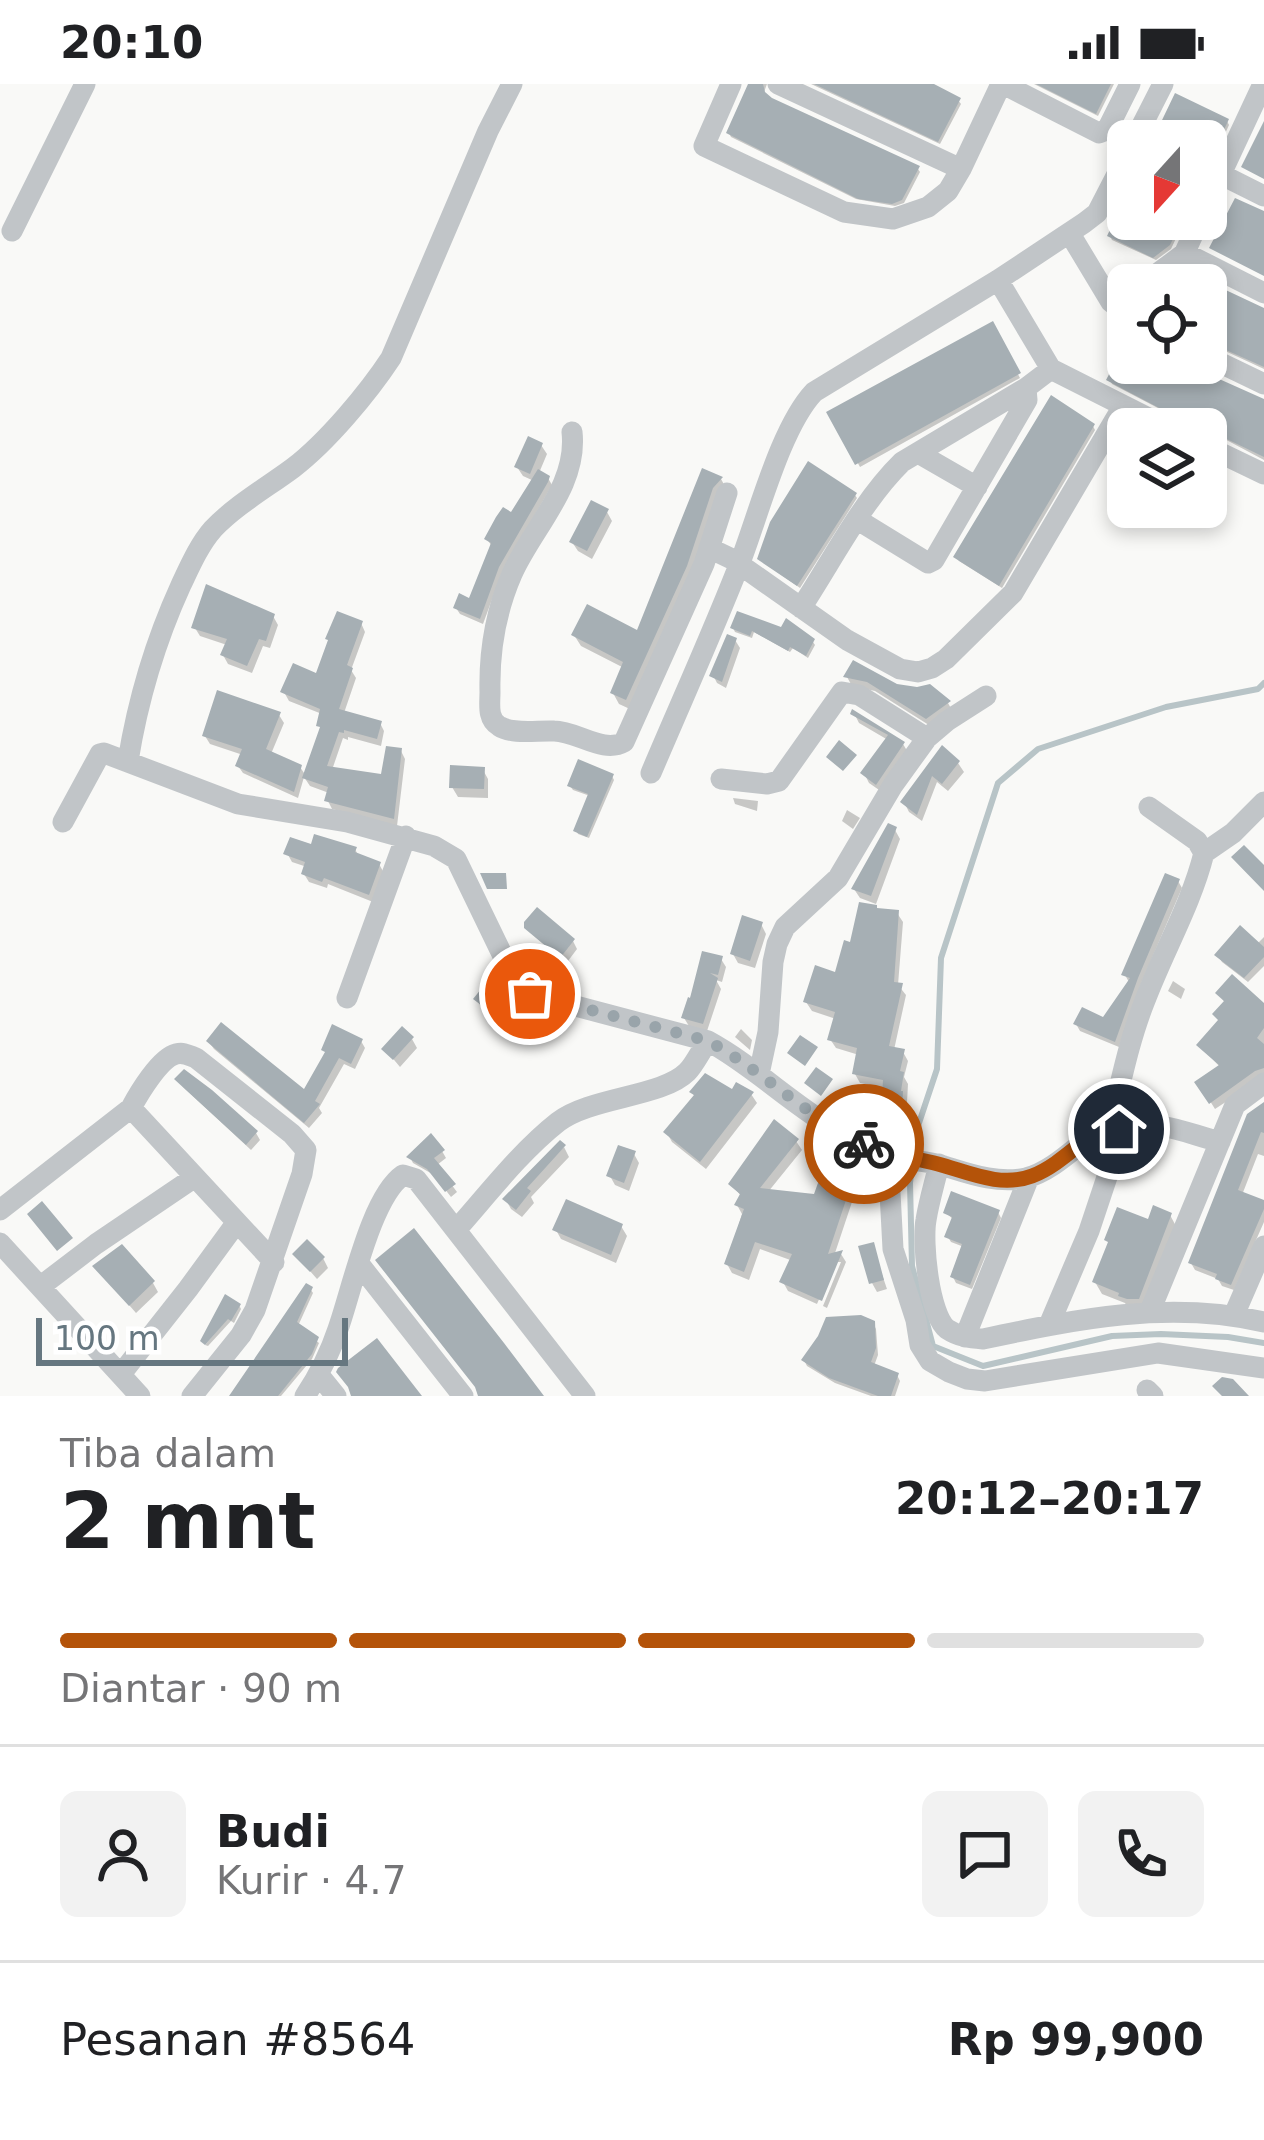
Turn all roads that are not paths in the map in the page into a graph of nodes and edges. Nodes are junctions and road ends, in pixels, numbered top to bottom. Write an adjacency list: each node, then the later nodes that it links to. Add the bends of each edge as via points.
1 (85, 84): 15 (street)
2 (512, 84): 41 (street, via 379,377 297,465 242,504 199,549 148,668)
3 (730, 84): 11 (street, via 704,146 844,212 893,219 928,207)
4 (778, 84): 11 (street)
5 (1002, 84): 6 (street, via 1099,133); 11 (street)
6 (1130, 84)
7 (1163, 84): 9 (street)
8 (1255, 90): 10 (street)
9 (1145, 120)
10 (1227, 157)
11 (961, 169)
12 (1227, 178): 14 (street)
13 (1107, 192): 16 (street)
14 (1264, 196)
15 (12, 231)
16 (1070, 234): 21 (street); 22 (street)
17 (1191, 240): 18 (street)
18 (1185, 253): 19 (street); 20 (street); 23 (street)
19 (1170, 264)
20 (1180, 264)
21 (998, 280): 25 (street); 37 (street, via 814,392)
22 (1107, 283)
23 (1264, 292)
24 (1227, 366): 26 (street)
25 (1051, 369): 27 (street); 28 (street)
26 (1264, 384)
27 (1026, 388): 31 (street); 34 (street, via 1027,400)
28 (1123, 406): 29 (street); 38 (street, via 1012,593 932,668 900,669)
29 (1127, 408)
30 (572, 432): 37 (street, via 572,466 513,572 492,637 490,714 500,727 563,730 607,746 624,742)
31 (918, 453): 34 (street); 36 (street, via 888,476)
32 (1227, 456): 33 (street)
33 (1264, 474)
34 (976, 487): 36 (street, via 928,563)
35 (728, 493): 37 (street)
36 (858, 520): 38 (street)
37 (724, 556): 38 (street); 42 (street)
38 (801, 608)
39 (986, 696): 40 (street)
40 (927, 738): 43 (street, via 859,694 842,692 779,781); 51 (street, via 838,878 785,927)
41 (128, 761): 46 (street, via 100,754); 47 (street, via 238,804)
42 (651, 773)
43 (721, 779)
44 (1264, 802): 48 (street)
45 (1149, 807): 48 (street)
46 (63, 822)
47 (406, 836): 49 (street); 50 (street, via 456,859 514,981 530,994)
48 (1204, 853): 54 (street, via 1144,1002)
49 (347, 998)
50 (708, 1041): 51 (street); 62 (street, via 672,1082 560,1120)
51 (759, 1074): 56 (street, via 841,1133)
52 (1264, 1083): 55 (street, via 1235,1105)
53 (131, 1108): 58 (street); 60 (street); 65 (street, via 167,1058 187,1054 302,1144 306,1159)
54 (1115, 1125): 55 (street, via 1155,1123); 59 (street); 71 (street, via 1118,1144 1089,1231)
55 (1220, 1142): 68 (street)
56 (892, 1156): 57 (street); 73 (street, via 893,1249 920,1345 949,1372 985,1381 1158,1353)
57 (932, 1163): 59 (street, via 992,1179); 72 (street, via 925,1225 936,1312 944,1327)
58 (195, 1177): 61 (street); 67 (street)
59 (1029, 1177): 72 (street)
60 (0, 1210)
61 (237, 1222): 65 (street); 74 (street)
62 (456, 1230): 66 (street, via 416,1179 403,1174 377,1210); 81 (street)
63 (0, 1243): 67 (street)
64 (1264, 1246): 69 (street)
65 (274, 1262): 77 (street, via 241,1335)
66 (360, 1265): 75 (street); 80 (street)
67 (41, 1286): 74 (street)
68 (1150, 1311): 69 (street); 71 (street)
69 (1234, 1315): 70 (street)
70 (1264, 1322)
71 (1048, 1325): 72 (street)
72 (965, 1337)
73 (1264, 1368)
74 (121, 1374): 76 (street)
75 (319, 1375): 78 (street); 79 (street)
76 (140, 1396)
77 (192, 1396)
78 (304, 1396)
79 (336, 1396)
80 (463, 1396)
81 (585, 1396)

